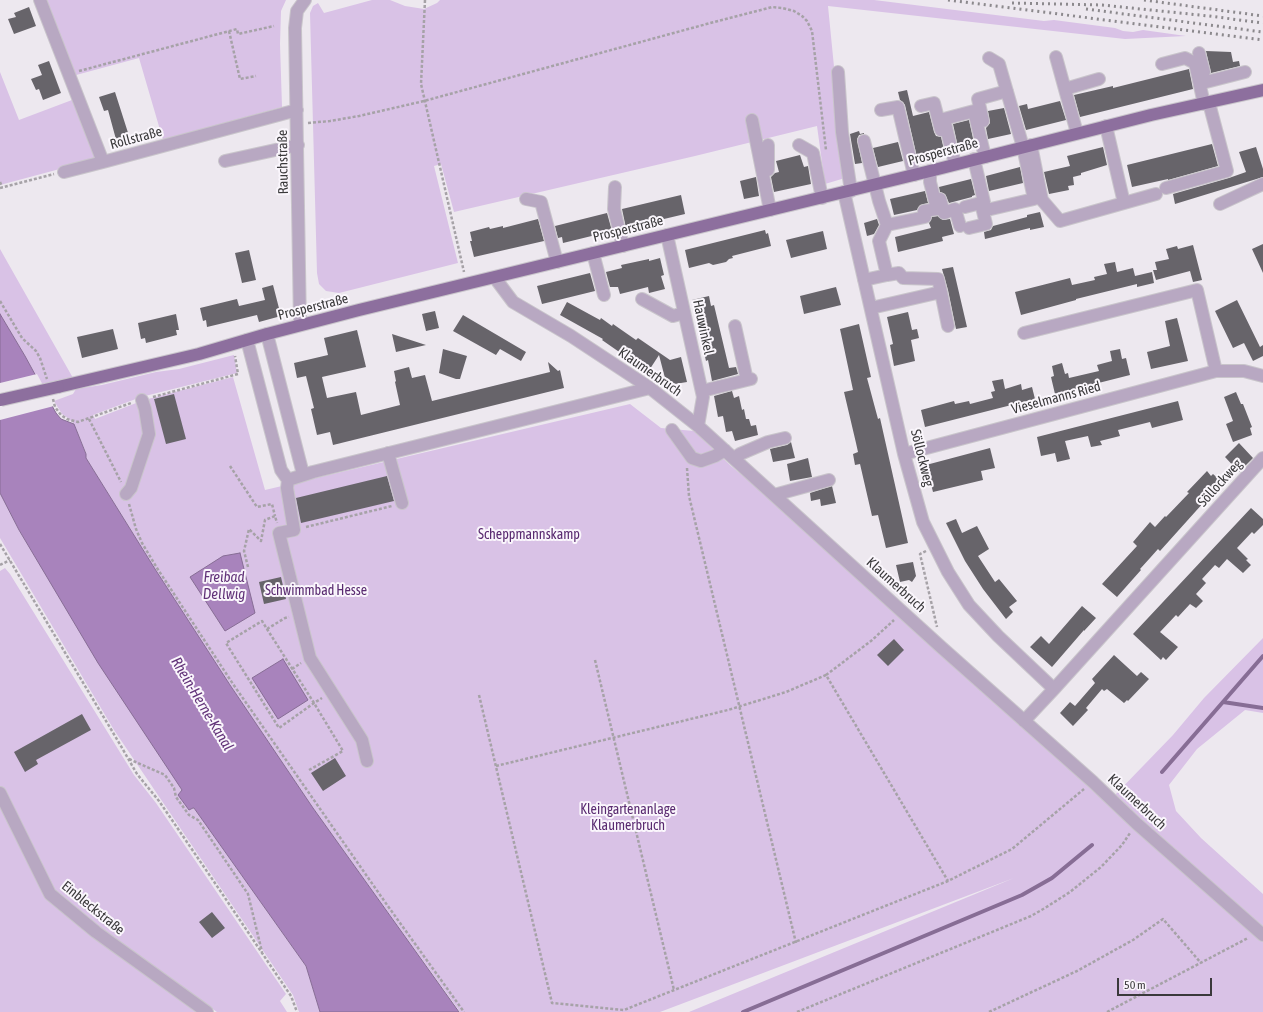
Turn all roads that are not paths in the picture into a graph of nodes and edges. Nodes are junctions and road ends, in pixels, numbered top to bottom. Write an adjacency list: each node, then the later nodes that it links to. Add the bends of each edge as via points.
1 (40, 0): 28 (street, Rollstraße)
2 (305, 0): 16 (street, Rauchstraße, via 297,11 295,28)
3 (1199, 53): 10 (street)
4 (1056, 57): 11 (street)
5 (989, 58): 13 (street, via 999,64)
6 (1162, 64): 14 (street, via 1185,58 1195,63)
7 (838, 72): 36 (street, Söllockweg)
8 (1245, 72): 10 (street)
9 (1099, 79): 11 (street)
10 (1206, 82): 14 (street)
11 (1065, 89): 20 (street)
12 (1263, 90): 14 (main road, Prosperstraße)
13 (1007, 91): 25 (street); 26 (street, via 978,99)
14 (1208, 103): 19 (main road, Prosperstraße); 39 (street, via 1227,171)
15 (921, 106): 29 (street, via 934,103)
16 (298, 110): 22 (street, Rauchstraße); 28 (street, Rollstraße)
17 (881, 110): 32 (street, via 898,107)
18 (752, 120): 43 (street)
19 (1109, 126): 20 (main road, Prosperstraße); 39 (street)
20 (1078, 133): 25 (main road, Prosperstraße)
21 (864, 141): 34 (street)
22 (298, 145): 27 (street); 58 (street, Rauchstraße)
23 (768, 145): 43 (street, via 768,172)
24 (799, 145): 37 (street, via 813,153)
25 (1027, 146): 26 (main road, Prosperstraße); 39 (street, via 1042,200 1060,221); 41 (street, via 1034,199)
26 (983, 157): 29 (main road, Prosperstraße); 29 (street, via 974,111 944,119); 41 (street)
27 (225, 161)
28 (104, 162): 31 (street)
29 (953, 165): 30 (main road, Prosperstraße)
30 (930, 171): 32 (main road, Prosperstraße); 41 (street, via 944,213 955,209 964,227 986,224); 45 (street, via 936,209 924,212 925,217)
31 (64, 172)
32 (914, 175): 34 (main road, Prosperstraße)
33 (1263, 184): 40 (street)
34 (875, 185): 36 (main road, Prosperstraße); 45 (street)
35 (615, 187): 47 (street, via 614,209)
36 (848, 191): 37 (main road, Prosperstraße); 52 (street, Söllockweg)
37 (822, 198): 43 (main road, Prosperstraße)
38 (526, 199): 49 (street, via 541,202)
39 (1128, 202)
40 (1220, 204)
41 (986, 206): 42 (street)
42 (965, 207)
43 (773, 210): 46 (main road, Prosperstraße)
44 (551, 216): 49 (street)
45 (887, 225): 50 (street, via 879,241)
46 (667, 235): 47 (main road, Prosperstraße); 57 (street, Hauwinkel)
47 (623, 246): 48 (main road, Prosperstraße)
48 (593, 253): 49 (main road, Prosperstraße); 54 (street)
49 (560, 262): 51 (main road, Prosperstraße)
50 (887, 275): 52 (street); 53 (street, via 899,273 903,278 938,279)
51 (495, 278): 58 (main road, Prosperstraße); 66 (street, Klaumerbruch, via 513,302)
52 (864, 280): 56 (street, Söllockweg)
53 (941, 292): 56 (street); 60 (street)
54 (604, 295)
55 (642, 299): 57 (street, via 673,316)
56 (871, 308): 75 (street, Söllockweg)
57 (684, 313): 67 (street, Hauwinkel)
58 (300, 326): 62 (main road, Prosperstraße)
59 (735, 326): 67 (street, via 749,380)
60 (948, 326)
61 (1024, 333): 64 (street, via 1198,290)
62 (267, 334): 63 (main road, Prosperstraße); 78 (street)
63 (247, 340): 69 (main road, Prosperstraße, bridge, via 199,354); 79 (street, via 281,470)
64 (1216, 371): 65 (street, Vieselmanns Ried, via 1244,371); 75 (street, Vieselmanns Ried)
65 (1263, 376)
66 (650, 388): 70 (street, Klaumerbruch); 74 (street)
67 (702, 391): 70 (street, Hauwinkel)
68 (142, 400): 83 (street, via 149,434 131,488)
69 (1, 401)
70 (698, 426): 73 (street, Klaumerbruch)
71 (672, 430): 73 (street, via 692,458 701,461)
72 (785, 438): 76 (street, via 768,442)
73 (725, 450): 76 (street, Klaumerbruch)
74 (388, 453): 78 (street); 84 (street)
75 (904, 454): 85 (street, Söllockweg, via 923,522 948,572 969,605)
76 (734, 458): 82 (street, Klaumerbruch)
77 (1263, 458): 85 (street, Söllockweg)
78 (303, 474): 79 (street)
79 (288, 480): 87 (street, via 294,530 279,533 310,658 362,740)
80 (829, 480): 82 (street)
81 (795, 482): 82 (street)
82 (771, 492): 86 (street, Klaumerbruch)
83 (126, 494)
84 (402, 503)
85 (1054, 689): 86 (street, Söllockweg)
86 (1024, 721): 89 (street, Klaumerbruch)
87 (367, 761)
88 (0, 793): 90 (street, Einbleckstraße, via 50,894 96,932)
89 (1261, 933)
90 (207, 1012)

